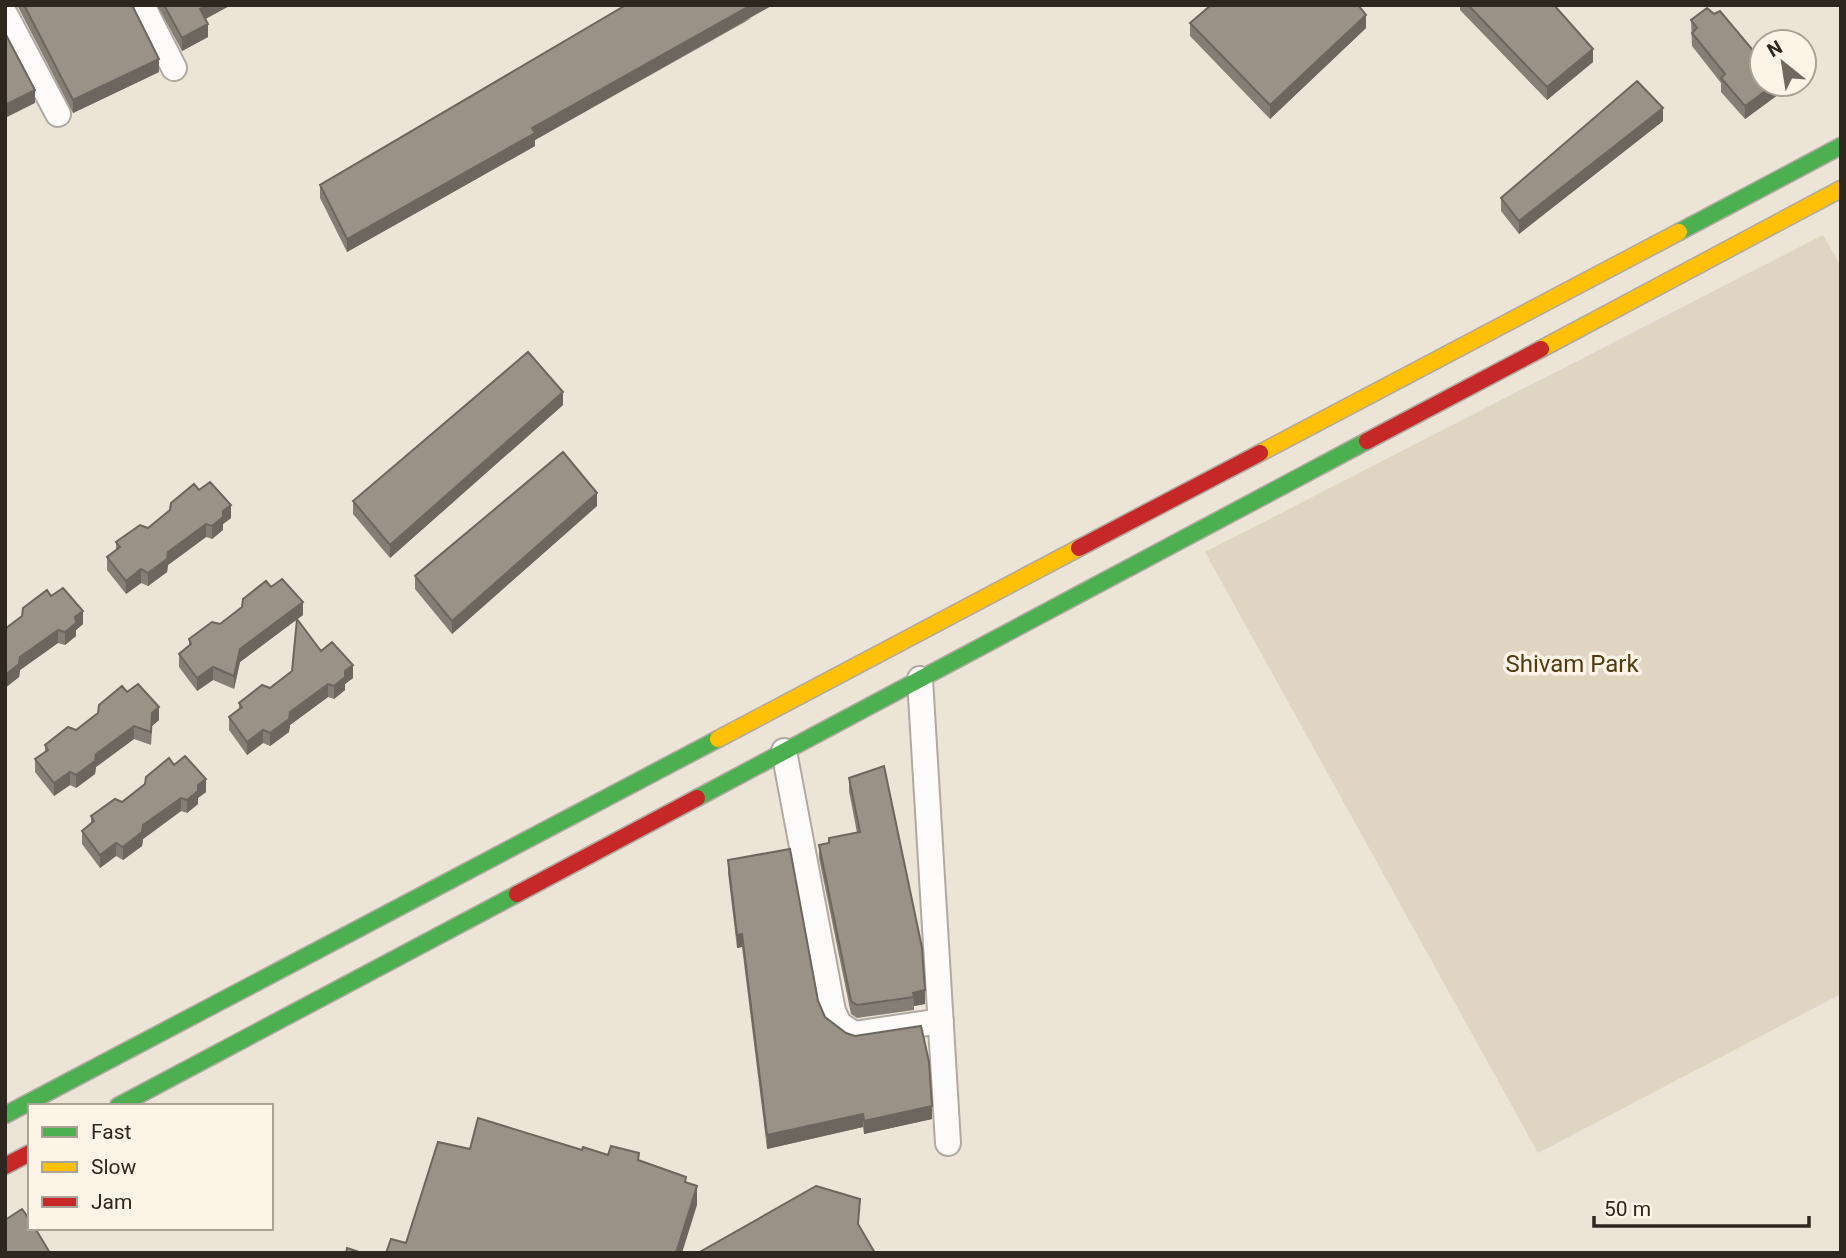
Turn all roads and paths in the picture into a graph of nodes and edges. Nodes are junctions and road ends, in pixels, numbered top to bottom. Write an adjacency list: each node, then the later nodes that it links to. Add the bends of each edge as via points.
1 (142, 5): 3 (street)
2 (5, 14): 4 (street)
3 (174, 68)
4 (58, 114)
5 (1841, 146): 7 (street)
6 (1841, 189): 7 (street)
7 (1420, 391): 8 (street); 12 (street)
8 (920, 679): 9 (street); 10 (street)
9 (784, 751): 10 (street, via 839,1024 854,1034); 11 (street)
10 (941, 1021): 13 (street)
11 (122, 1104)
12 (5, 1115)
13 (948, 1143)
14 (28, 1154): 15 (street)
15 (5, 1166)

